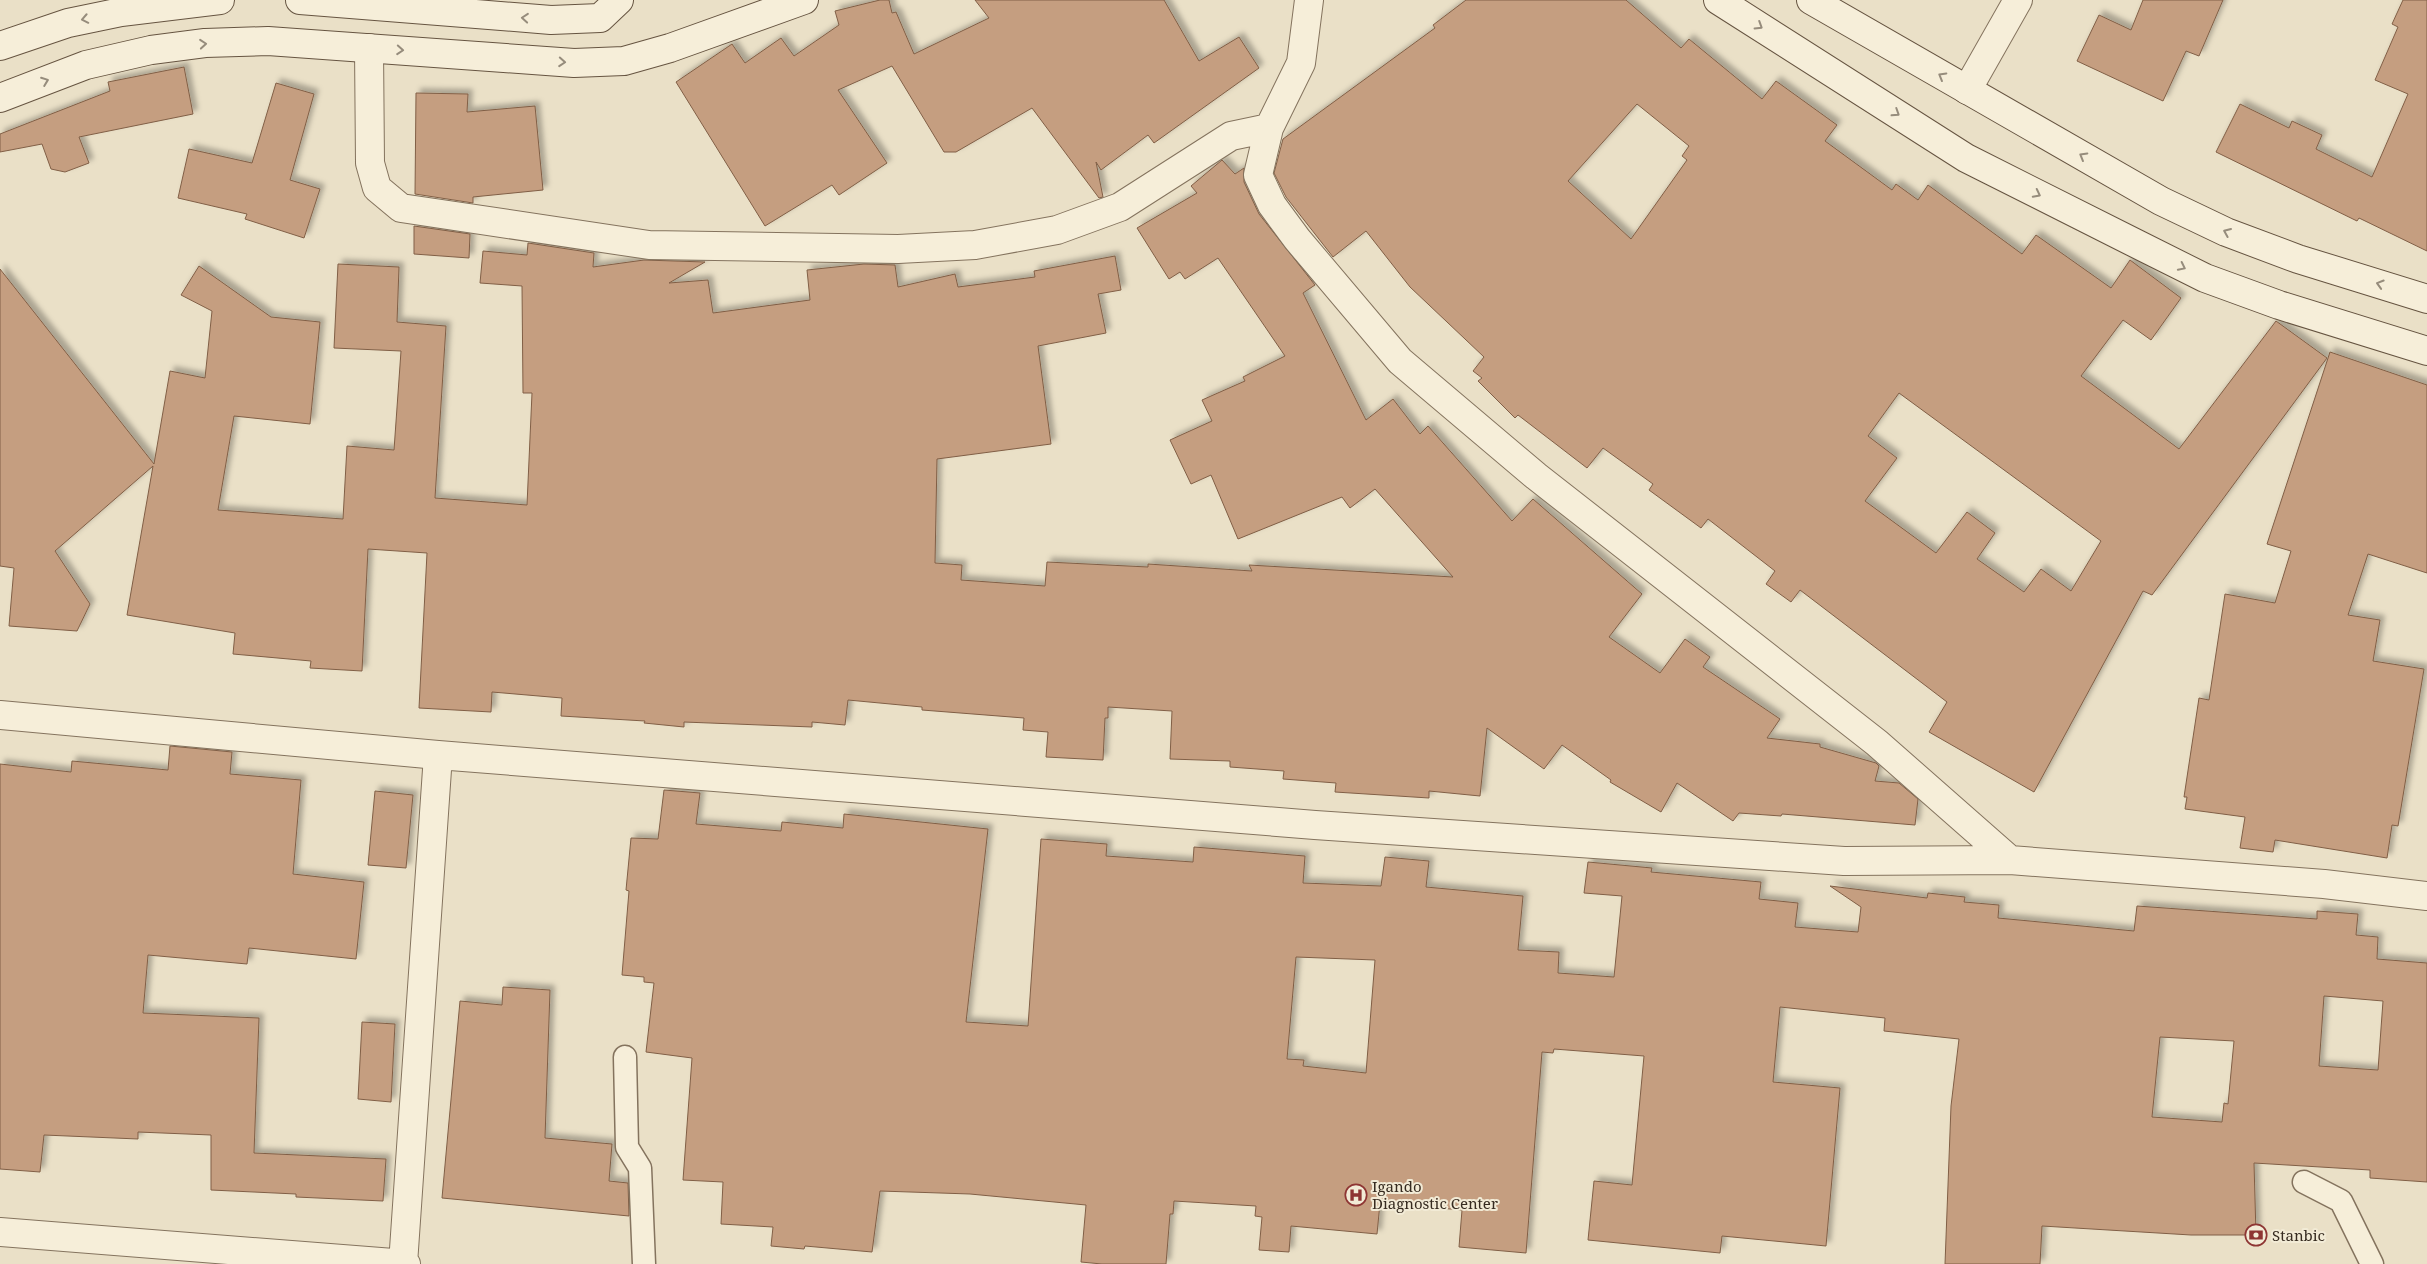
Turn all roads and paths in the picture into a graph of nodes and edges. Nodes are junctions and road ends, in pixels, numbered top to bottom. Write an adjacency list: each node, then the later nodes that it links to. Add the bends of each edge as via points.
1 (220, 0): 9 (street)
2 (300, 0): 3 (street, one-way to 2, via 600,18 551,20)
3 (619, 0)
4 (804, 0): 11 (street, one-way to 4, via 574,63 624,61)
5 (1309, 0): 14 (street, via 1301,63)
6 (1718, 0): 16 (street, one-way to 16, via 1966,158 2205,278 2279,305)
7 (1811, 0): 12 (street, one-way to 7)
8 (2018, 0): 12 (street)
9 (116, 6): 10 (street, one-way to 10)
10 (0, 46)
11 (369, 48): 13 (street, one-way to 11, via 86,65 150,50 205,43 268,41); 14 (street, via 370,163 378,188 401,208 649,245 898,249 975,245 1057,230 1120,207 1231,136)
12 (1967, 90): 15 (street, one-way to 12, via 2298,259 2226,232 2161,201)
13 (0, 98)
14 (1269, 128): 19 (street, via 1258,175 1272,205 1297,240 1400,361 1536,476 1877,743)
15 (2427, 299)
16 (2427, 350)
17 (0, 715): 18 (street)
18 (438, 755): 19 (street, via 1305,824 1835,860); 24 (street)
19 (2010, 860): 20 (street, via 2324,884)
20 (2427, 896)
21 (626, 1057): 25 (lane, via 627,1147 640,1168)
22 (2304, 1182): 26 (lane, via 2341,1201)
23 (0, 1232): 24 (street)
24 (404, 1264)
25 (644, 1264)
26 (2372, 1264)

